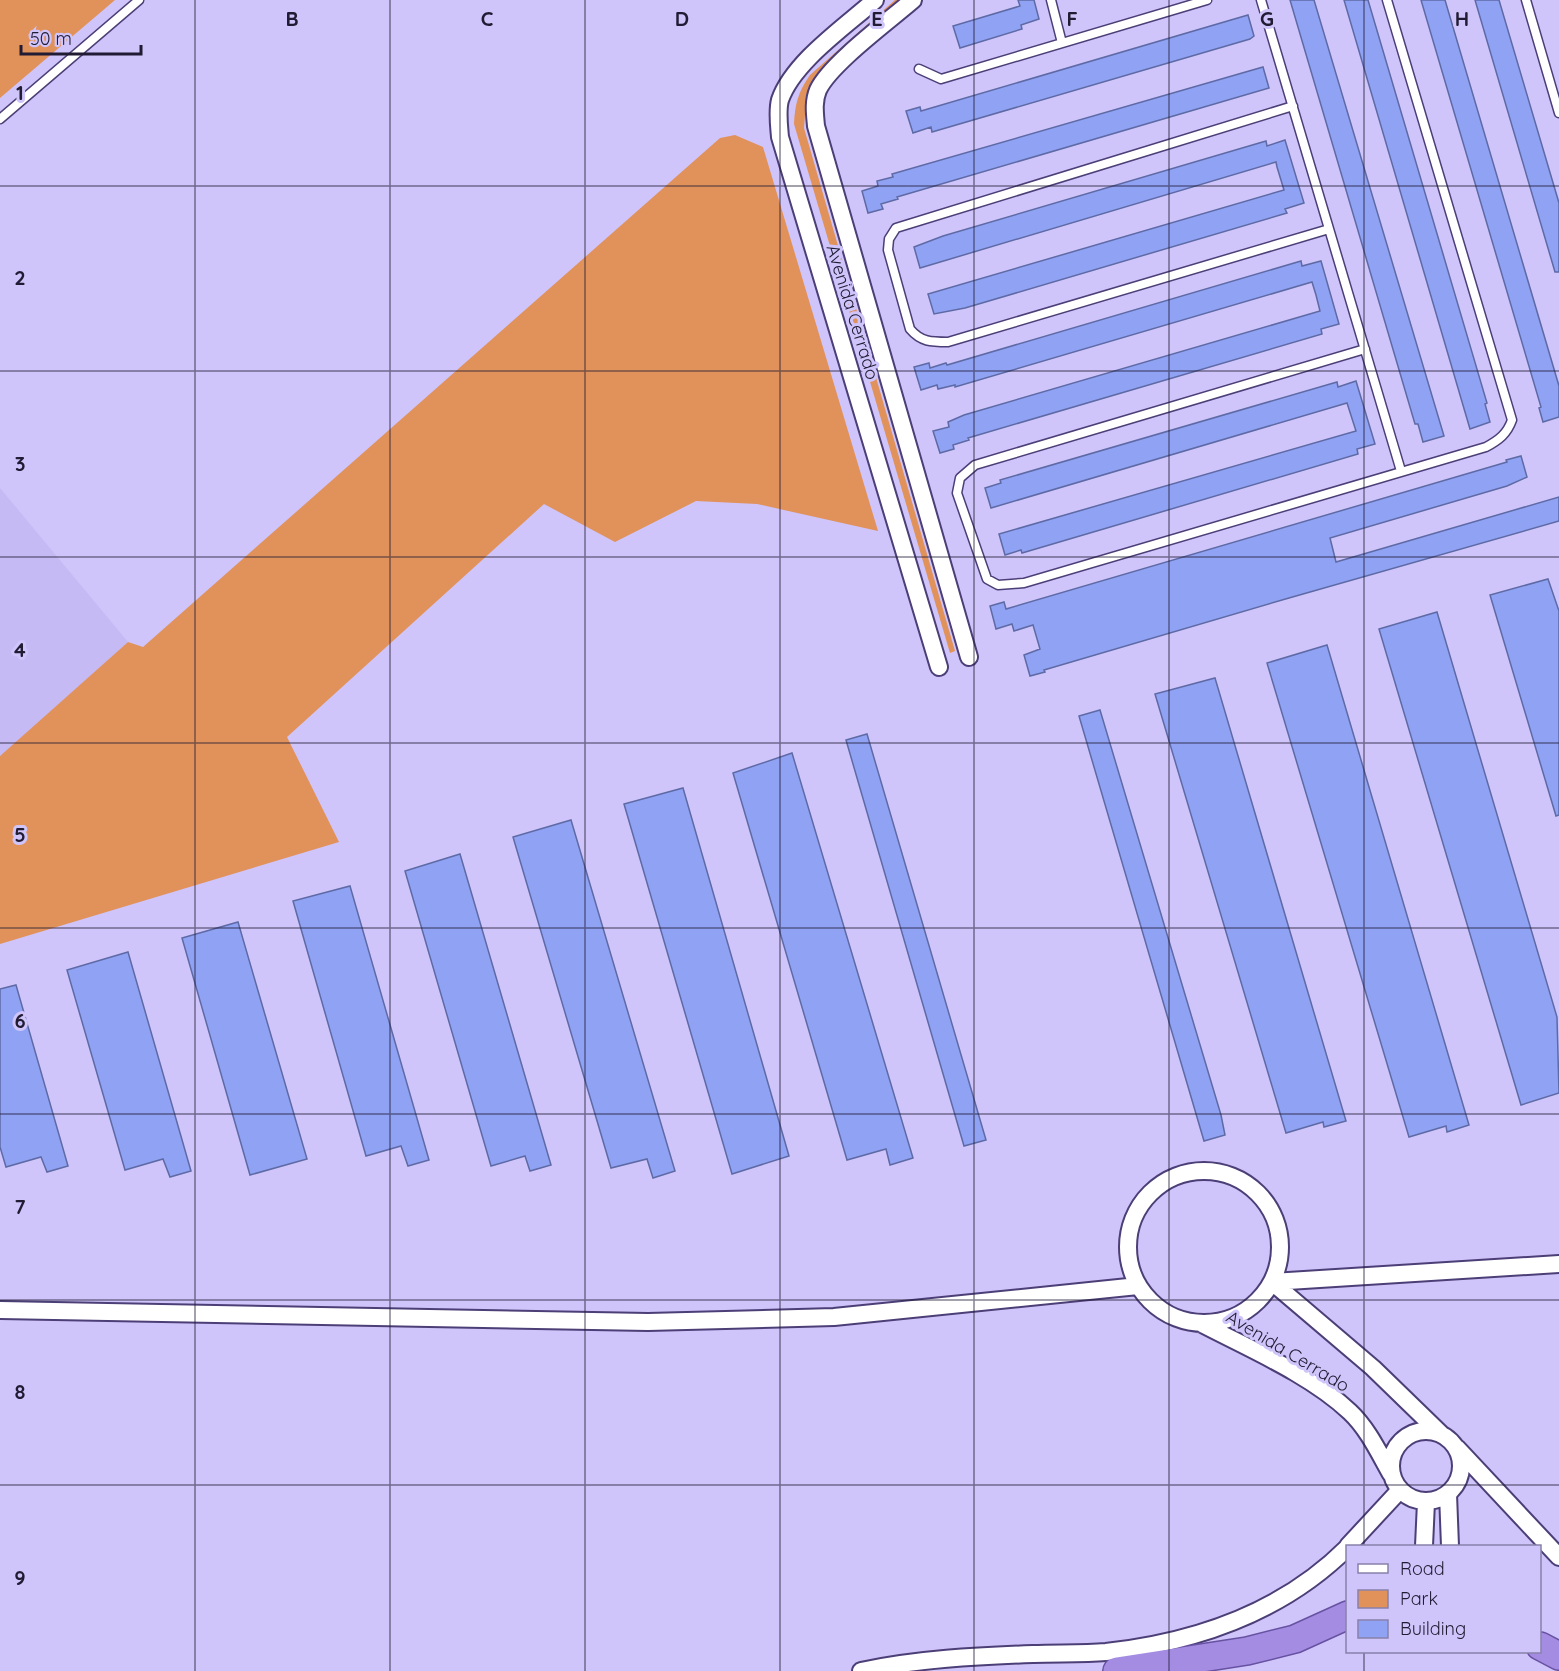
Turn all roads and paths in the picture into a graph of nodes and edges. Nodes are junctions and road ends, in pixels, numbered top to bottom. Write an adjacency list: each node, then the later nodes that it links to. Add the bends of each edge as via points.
1 (139, 0): 13 (lane)
2 (875, 0): 18 (street, Avenida Cerrado, via 794,77 780,100 780,137)
3 (913, 0): 17 (street, Avenida Cerrado, via 836,68 819,88 814,106)
4 (1051, 0): 9 (lane)
5 (1207, 0): 9 (lane)
6 (1261, 0): 11 (lane)
7 (1387, 0): 16 (lane, via 1512,420 1499,440 1486,447)
8 (1526, 0): 12 (lane)
9 (1062, 43): 10 (lane, via 941,79)
10 (919, 69)
11 (1293, 106): 14 (lane); 14 (lane, via 896,228 888,250 910,329 918,338 948,342)
12 (1559, 113)
13 (0, 119)
14 (1329, 229): 15 (lane)
15 (1365, 349): 16 (lane); 16 (lane, via 975,465 960,478 957,493 987,579 998,585 1024,583)
16 (1401, 471)
17 (969, 657)
18 (939, 667)
19 (1559, 1264): 20 (street)
20 (1272, 1282): 21 (street, Avenida Cerrado, via 1279,1265 1280,1239 1273,1214 1258,1192 1238,1178 1215,1171 1191,1171 1168,1178 1149,1192 1135,1212 1128,1235 1128,1261); 23 (street, Avenida Cerrado, via 1251,1308 1228,1320); 24 (street, Avenida Cerrado, via 1373,1368)
21 (1138, 1286): 22 (street, via 834,1317 648,1322); 23 (street, Avenida Cerrado, via 1154,1306 1177,1319)
22 (0, 1310)
23 (1202, 1324): 25 (street, Avenida Cerrado, via 1327,1394 1351,1413)
24 (1446, 1438): 25 (street, via 1431,1431 1408,1435 1393,1452); 26 (street, Avenida Cerrado, via 1461,1462 1461,1474); 27 (street)
25 (1391, 1474): 28 (street, Avenida Cerrado)
26 (1452, 1490): 27 (street, via 1470,1478); 29 (street); 32 (street, Avenida Cerrado)
27 (1497, 1490): 34 (street)
28 (1400, 1491): 29 (street); 30 (street)
29 (1426, 1502): 31 (street)
30 (1350, 1545)
31 (1424, 1545)
32 (1450, 1545)
33 (1346, 1549): 38 (street, via 1309,1583 1256,1613 1195,1634 1105,1652 960,1658)
34 (1559, 1557)
35 (1346, 1615): 39 (highway, via 1296,1639 1247,1651)
36 (1541, 1647): 37 (highway)
37 (1559, 1656)
38 (861, 1671)
39 (1117, 1671)

